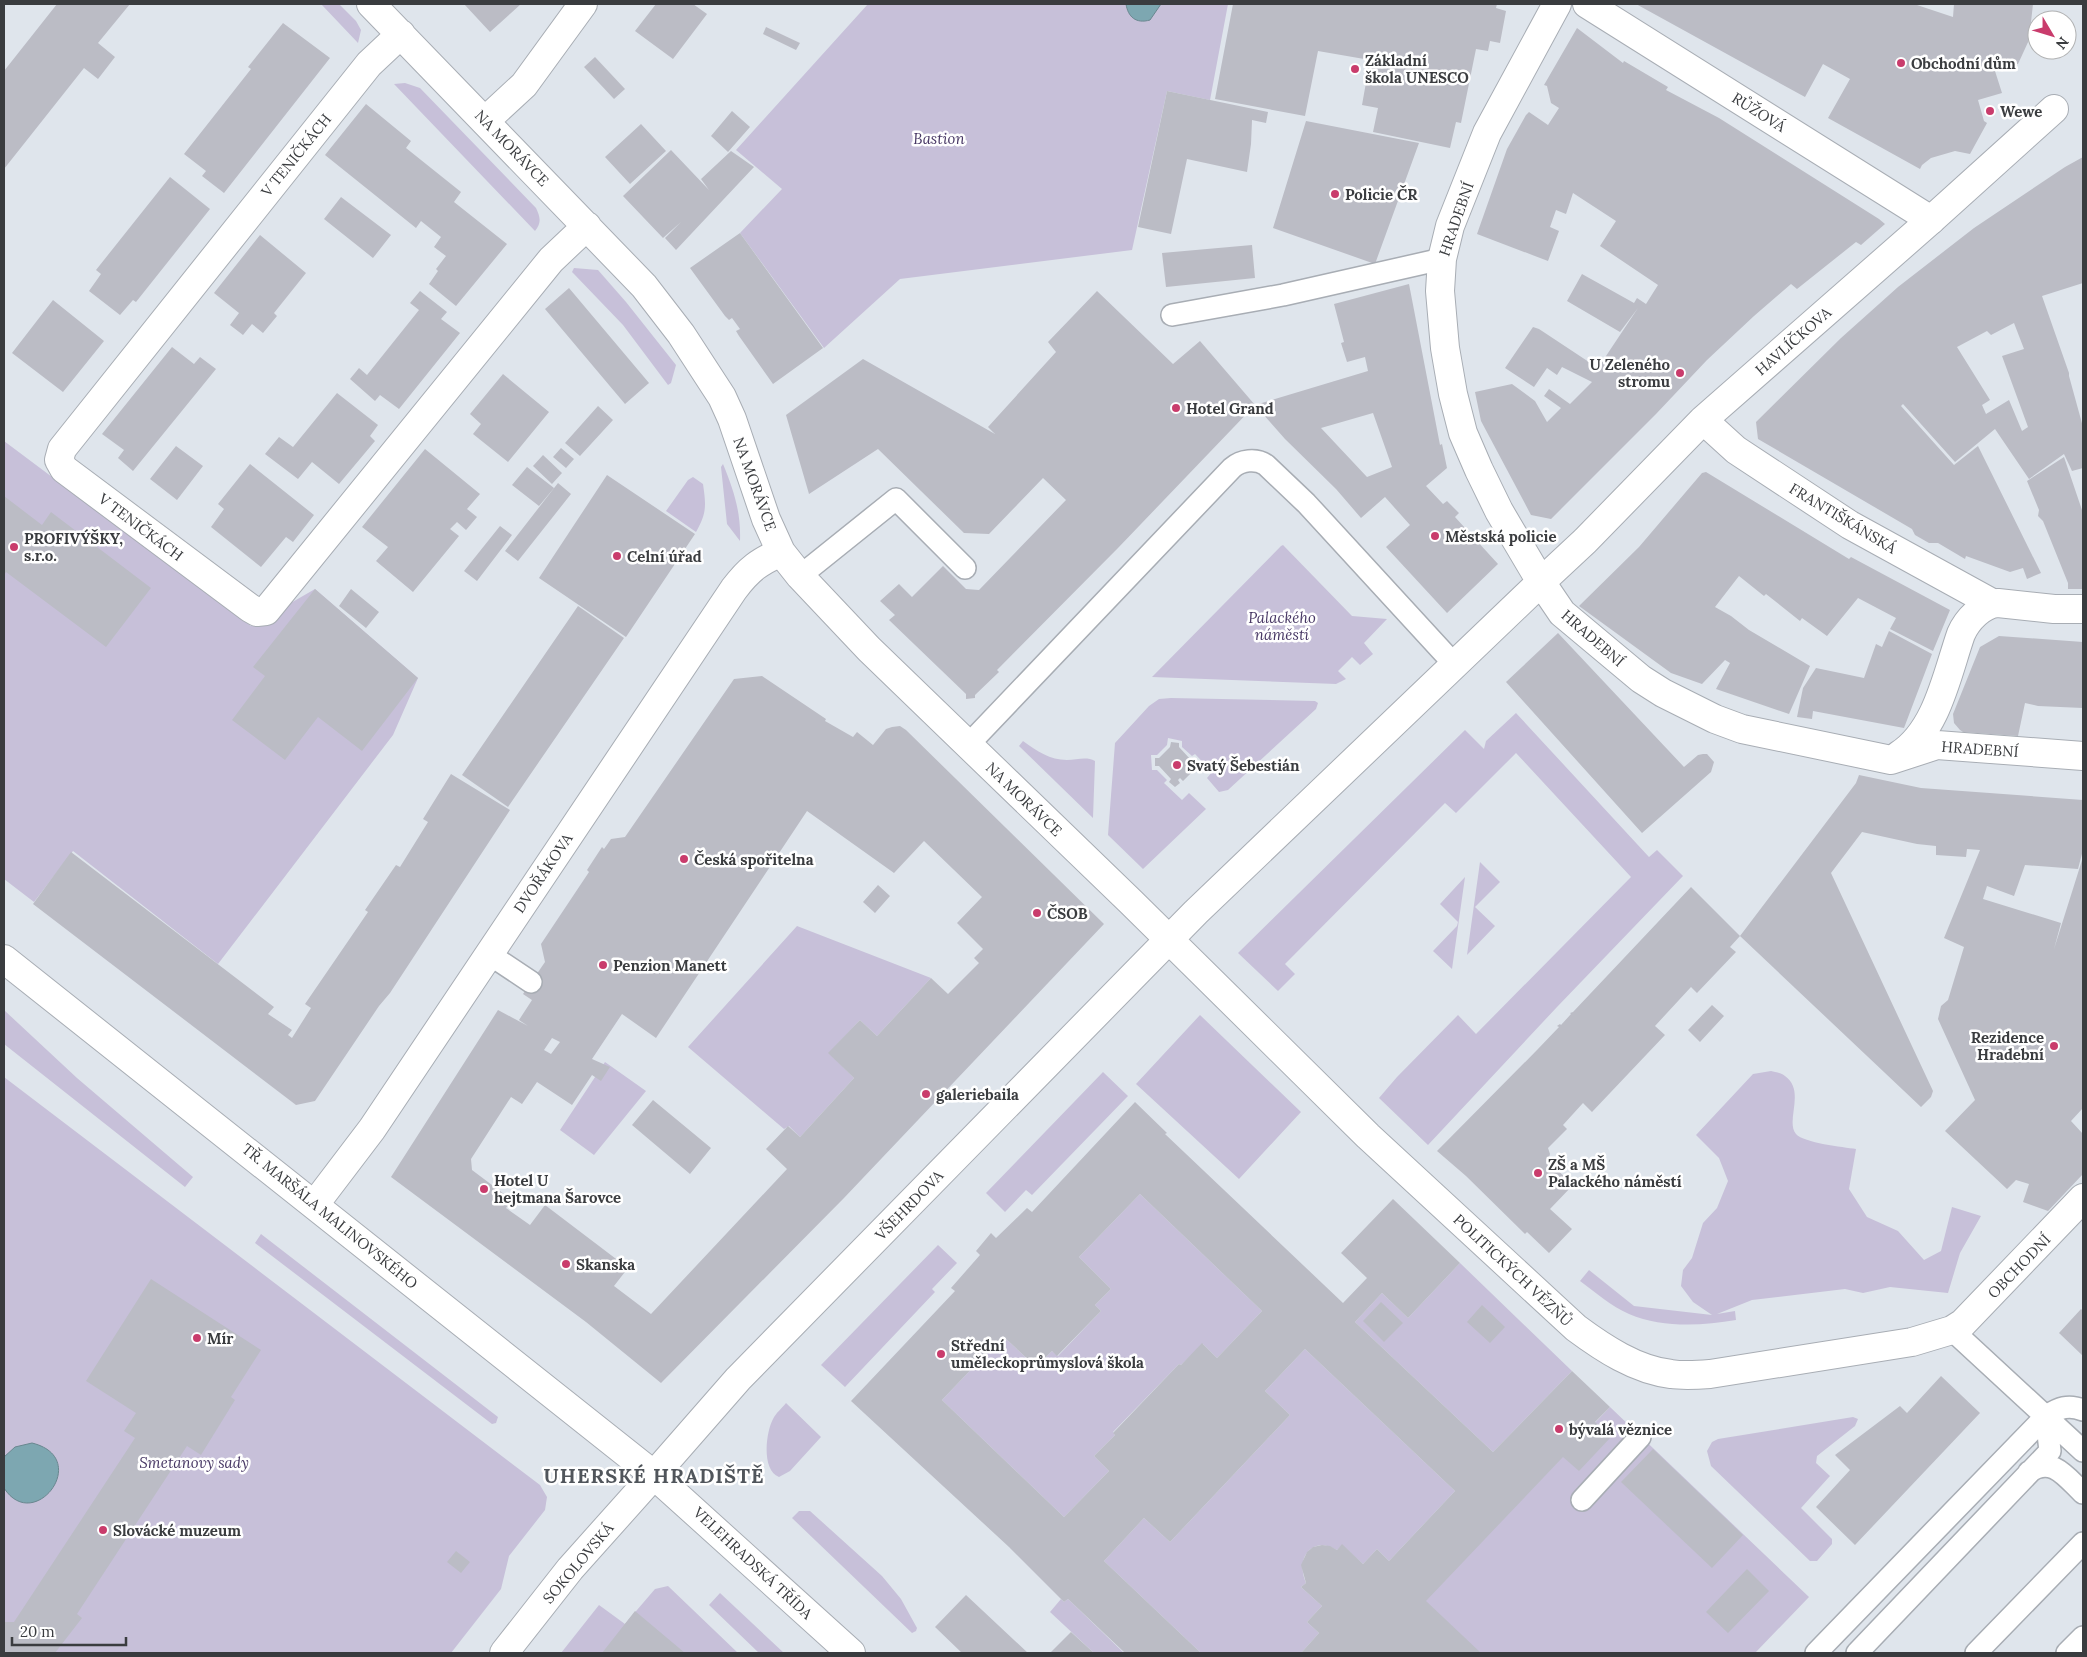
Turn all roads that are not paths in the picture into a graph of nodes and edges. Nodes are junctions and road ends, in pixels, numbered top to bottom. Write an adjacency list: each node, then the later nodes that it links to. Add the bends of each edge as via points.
1 (371, 4): 5 (street, NA MORÁVCE)
2 (583, 4): 7 (street, via 524,85)
3 (1557, 4): 10 (street, HRADEBNÍ, via 1487,134 1450,226)
4 (1587, 4): 8 (street, RŮŽOVÁ)
5 (401, 34): 7 (street, NA MORÁVCE); 9 (street, V TENIČKÁCH, via 368,64 62,449 59,460 64,469 250,608 257,612 266,611 551,260)
6 (2054, 109): 8 (street, HAVLÍČKOVA)
7 (485, 121): 9 (street, NA MORÁVCE)
8 (1931, 220): 12 (street, HAVLÍČKOVA)
9 (587, 226): 13 (street, NA MORÁVCE, via 644,286 710,376 732,419 766,519)
10 (1442, 259): 11 (lane); 16 (street, HRADEBNÍ, via 1440,291 1445,348 1461,426 1483,478)
11 (1172, 316)
12 (1703, 420): 16 (street, HAVLÍČKOVA, via 1585,541); 17 (street, FRANTIŠKÁNSKÁ, via 1736,450 1850,525)
13 (781, 552): 15 (street, NA MORÁVCE); 24 (street, DVOŘÁKOVA, via 751,568 734,589)
14 (965, 568): 15 (lane, via 896,499)
15 (800, 576): 20 (street, NA MORÁVCE, via 869,649)
16 (1540, 582): 19 (street); 22 (street, HRADEBNÍ, via 1562,613 1634,674 1663,693 1742,730)
17 (1992, 603): 18 (street, FRANTIŠKÁNSKÁ, via 2054,610); 22 (street, via 1975,614 1964,627 1928,725 1908,749)
18 (2083, 609)
19 (1454, 664): 20 (lane, via 1306,503 1266,465 1245,462 1232,468); 23 (street)
20 (968, 745): 23 (street, NA MORÁVCE)
21 (2083, 756): 22 (street, HRADEBNÍ, via 1937,745)
22 (1891, 760)
23 (1168, 940): 29 (street, POLITICKÝCH VĚZŇŮ, via 1368,1136 1576,1328 1628,1360 1669,1374 1710,1374 1912,1342); 35 (street, VŠEHRDOVA, via 738,1379)
24 (489, 954): 26 (lane); 28 (street, DVOŘÁKOVA, via 372,1129)
25 (4, 959): 28 (street, TŘ. MARŠÁLA MALINOVSKÉHO)
26 (531, 982)
27 (2083, 1198): 29 (street, OBCHODNÍ, via 1963,1323)
28 (314, 1204): 35 (street, TŘ. MARŠÁLA MALINOVSKÉHO)
29 (1952, 1330): 31 (lane)
30 (2083, 1410): 31 (lane, via 2061,1407)
31 (2046, 1416): 33 (lane); 34 (lane, via 2050,1451); 42 (lane)
32 (1640, 1436): 37 (lane)
33 (2083, 1451)
34 (2029, 1473): 36 (lane, via 2041,1465 2050,1466); 43 (lane)
35 (654, 1475): 40 (street, SOKOLOVSKÁ, via 570,1569); 41 (street, VELEHRADSKÁ TŘÍDA)
36 (2083, 1493)
37 (1582, 1500)
38 (2083, 1543): 44 (lane)
39 (2083, 1636): 45 (lane)
40 (504, 1653)
41 (851, 1653)
42 (1816, 1653)
43 (1857, 1653)
44 (1976, 1653)
45 (2067, 1653)

